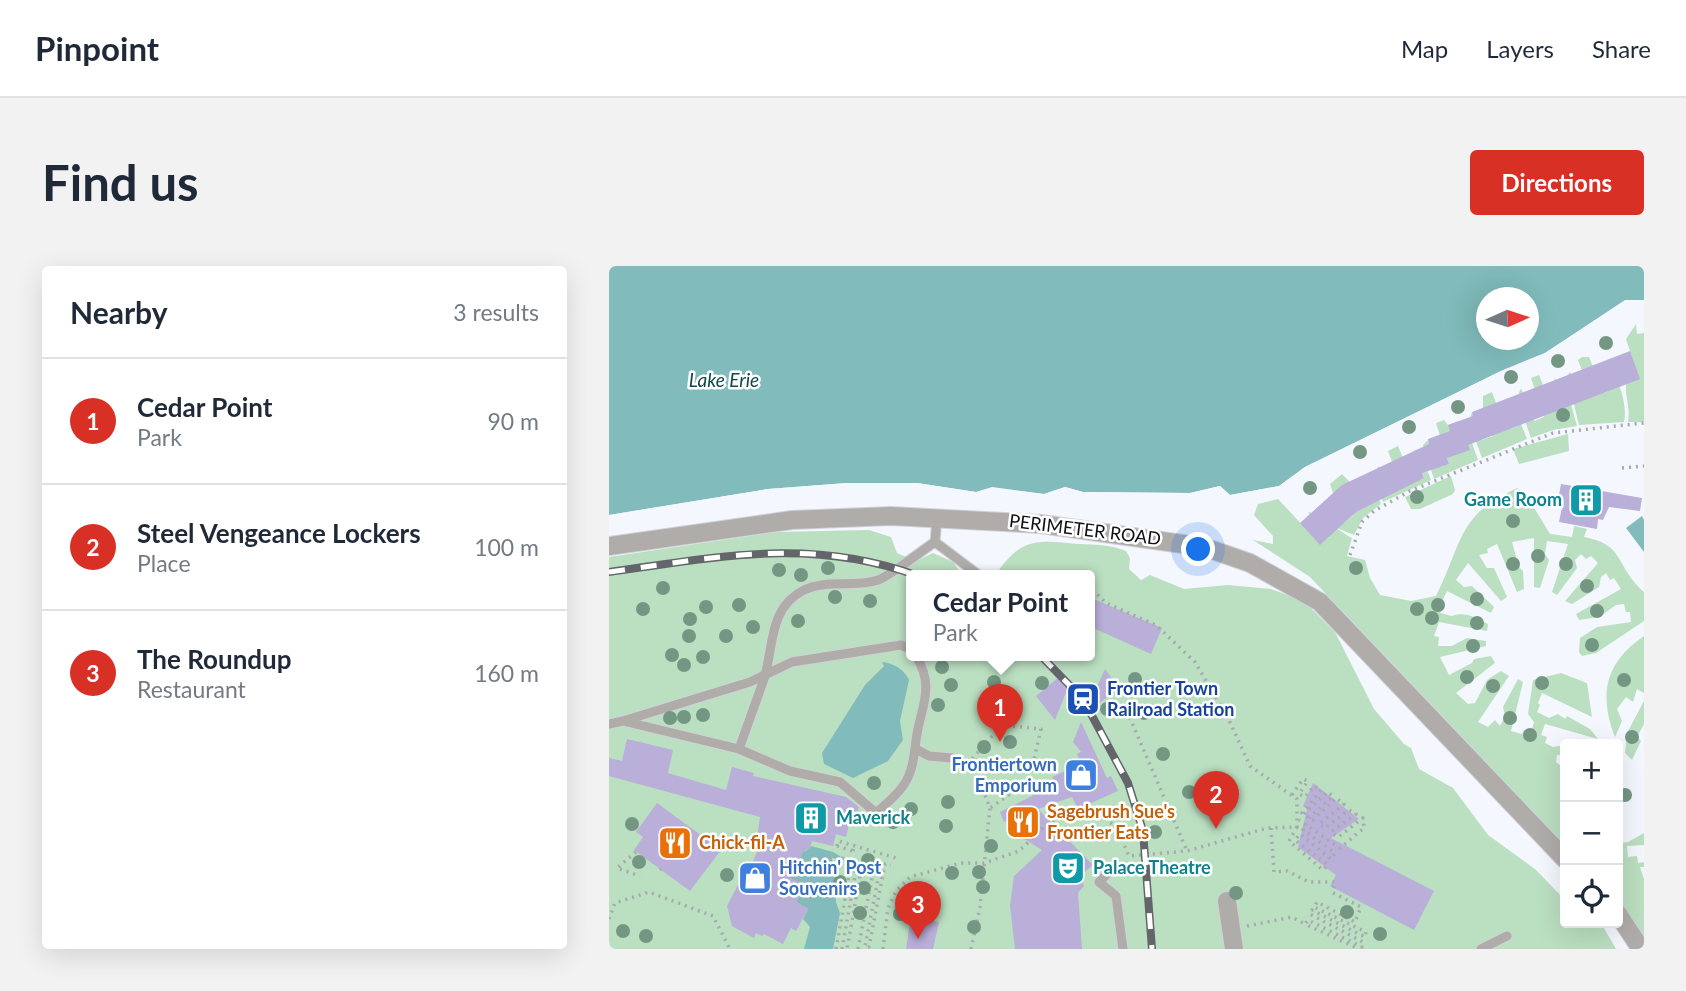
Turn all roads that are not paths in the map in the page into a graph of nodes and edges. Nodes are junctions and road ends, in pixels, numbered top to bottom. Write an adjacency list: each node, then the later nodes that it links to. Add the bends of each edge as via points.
1 (938, 516): 2 (lane); 3 (street, PERIMETER ROAD, via 792,520); 13 (street, PERIMETER ROAD, via 1041,523 1173,541 1251,563 1296,586 1320,602)
2 (935, 542): 4 (lane); 7 (lane, via 881,580 815,586 791,599 771,634)
3 (609, 546)
4 (972, 570)
5 (906, 648): 7 (lane, via 808,658)
6 (919, 661): 11 (lane, via 926,706)
7 (765, 675): 8 (lane); 10 (lane)
8 (623, 720): 9 (lane); 10 (lane)
9 (609, 724)
10 (739, 749): 11 (lane, via 790,771 840,782 876,813 903,786)
11 (916, 749): 12 (lane)
12 (953, 758)
13 (1560, 854)
14 (1109, 872): 18 (lane, via 1099,882 1116,896)
15 (1227, 901): 19 (street)
16 (1623, 922): 21 (street)
17 (1507, 936): 20 (lane)
18 (1123, 949)
19 (1234, 949)
20 (1481, 949)
21 (1641, 949)

